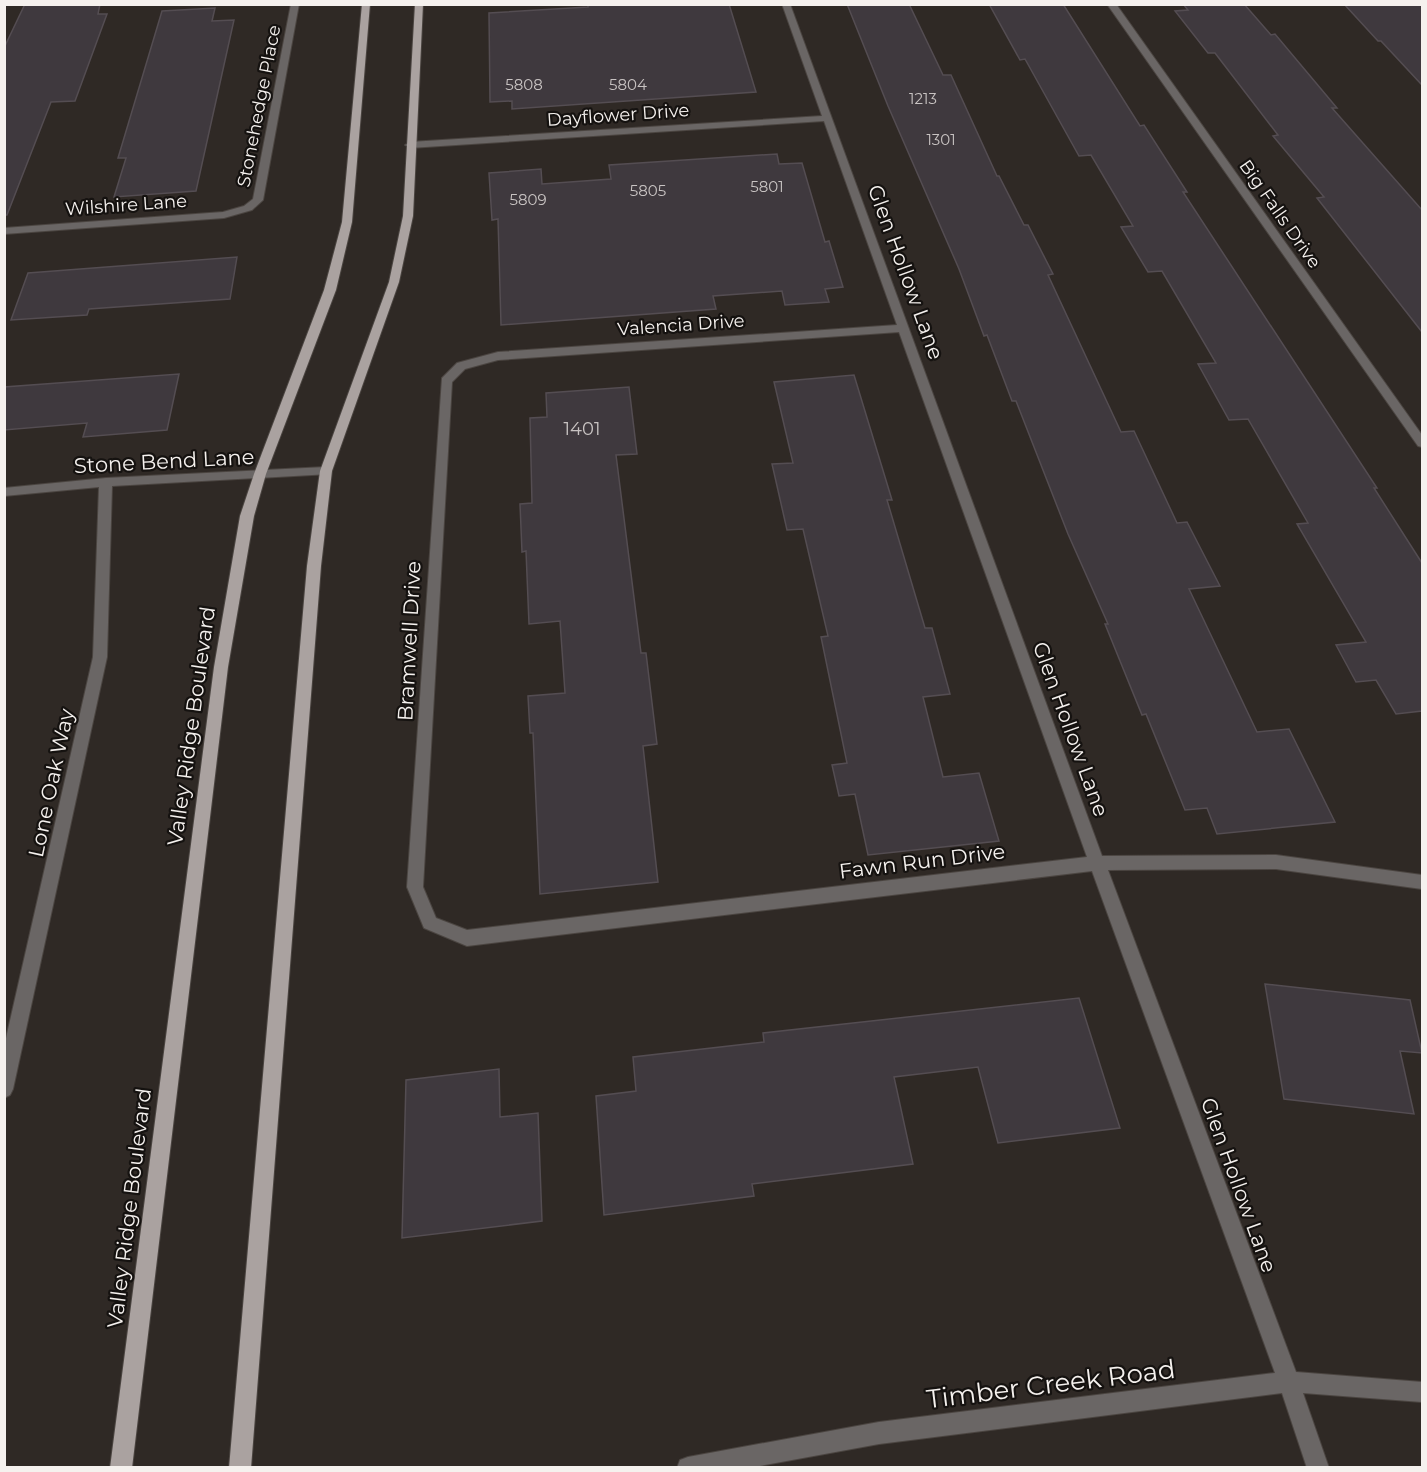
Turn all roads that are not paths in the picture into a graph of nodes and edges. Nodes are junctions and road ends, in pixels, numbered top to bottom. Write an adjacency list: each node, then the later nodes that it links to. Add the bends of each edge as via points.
1 (295, 4): 8 (street, Stonehedge Place, via 258,200)
2 (366, 4): 14 (main road, Valley Ridge Boulevard, via 347,222 330,290)
3 (419, 4): 7 (main road)
4 (786, 4): 6 (street, Glen Hollow Lane)
5 (1111, 4): 12 (street, Big Falls Drive)
6 (828, 118): 7 (street, Dayflower Drive); 10 (street, Glen Hollow Lane)
7 (410, 145): 13 (main road, via 408,216 394,282)
8 (248, 208): 9 (street, Wilshire Lane, via 224,215)
9 (4, 231)
10 (904, 328): 11 (street, Valencia Drive, via 498,356); 17 (street, Glen Hollow Lane)
11 (461, 366): 19 (street, Bramwell Drive, via 446,381 415,887)
12 (1422, 443)
13 (326, 471): 14 (street, Stone Bend Lane); 24 (main road, via 313,578)
14 (260, 474): 15 (street, Stone Bend Lane); 23 (main road, Valley Ridge Boulevard, via 248,516 221,667)
15 (106, 482): 16 (street, Stone Bend Lane); 20 (street, Lone Oak Way, via 100,657)
16 (4, 492)
17 (1097, 864): 18 (street, Fawn Run Drive, via 1276,862); 19 (street, Fawn Run Drive, via 467,938); 21 (street, Glen Hollow Lane)
18 (1422, 882)
19 (430, 922)
20 (4, 1089)
21 (1289, 1382): 22 (street, Timber Creek Road); 25 (street, Timber Creek Road, via 879,1433); 26 (street, Glen Hollow Lane)
22 (1422, 1392)
23 (121, 1467)
24 (240, 1467)
25 (688, 1467)
26 (1318, 1467)

